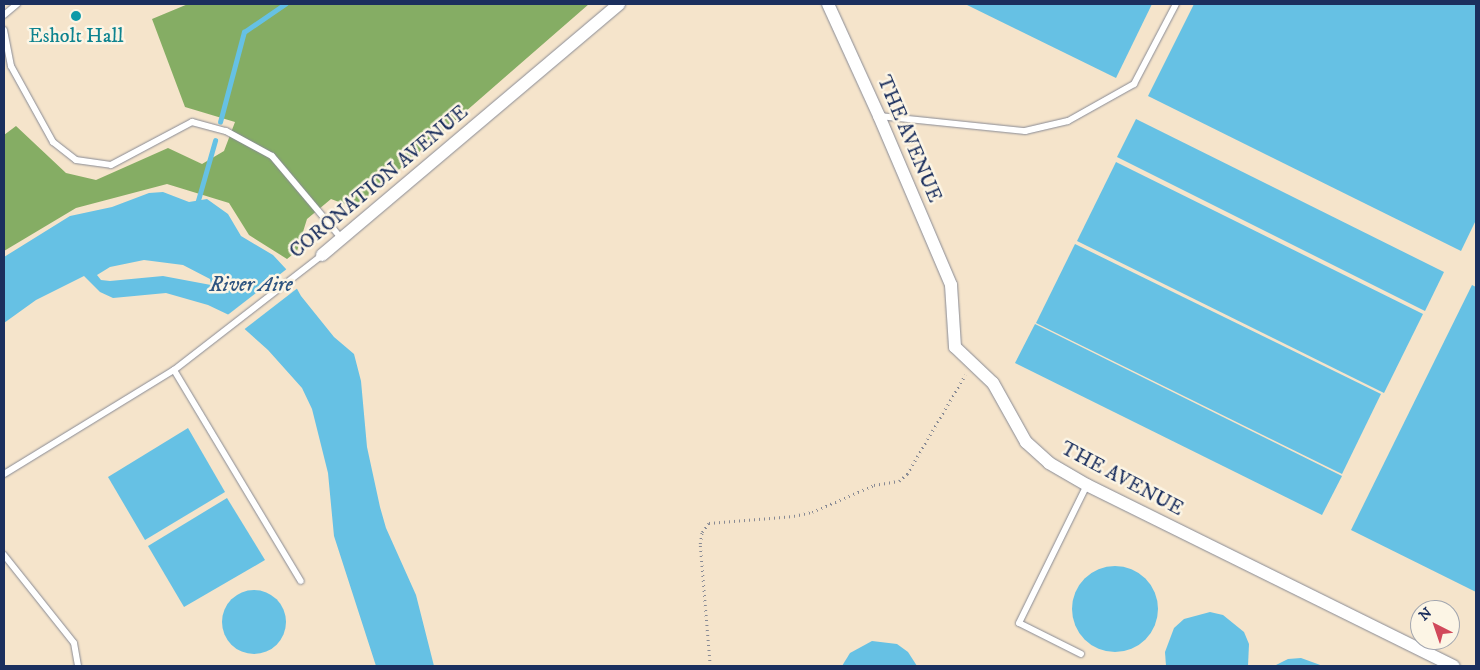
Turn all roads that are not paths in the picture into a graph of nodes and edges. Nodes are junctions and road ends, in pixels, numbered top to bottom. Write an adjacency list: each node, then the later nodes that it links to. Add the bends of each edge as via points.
1 (17, 4): 5 (lane)
2 (619, 4): 8 (street, CORONATION AVENUE)
3 (828, 4): 7 (street, THE AVENUE)
4 (1176, 4): 7 (lane, via 1134,84 1068,121 1025,131)
5 (4, 14)
6 (4, 30): 8 (lane, via 11,66 53,142 76,160 111,165 192,122 226,131 272,156)
7 (879, 116): 12 (street, THE AVENUE, via 951,285 955,347 993,383 1026,442 1049,463)
8 (342, 240): 9 (street, CORONATION AVENUE)
9 (322, 255): 10 (lane, CORONATION AVENUE)
10 (174, 370): 11 (lane, CORONATION AVENUE); 14 (lane)
11 (4, 474)
12 (1087, 485): 15 (lane, via 1019,623); 17 (street, THE AVENUE)
13 (4, 555): 16 (lane, via 74,643)
14 (301, 581)
15 (1081, 654)
16 (78, 666)
17 (1454, 666)

